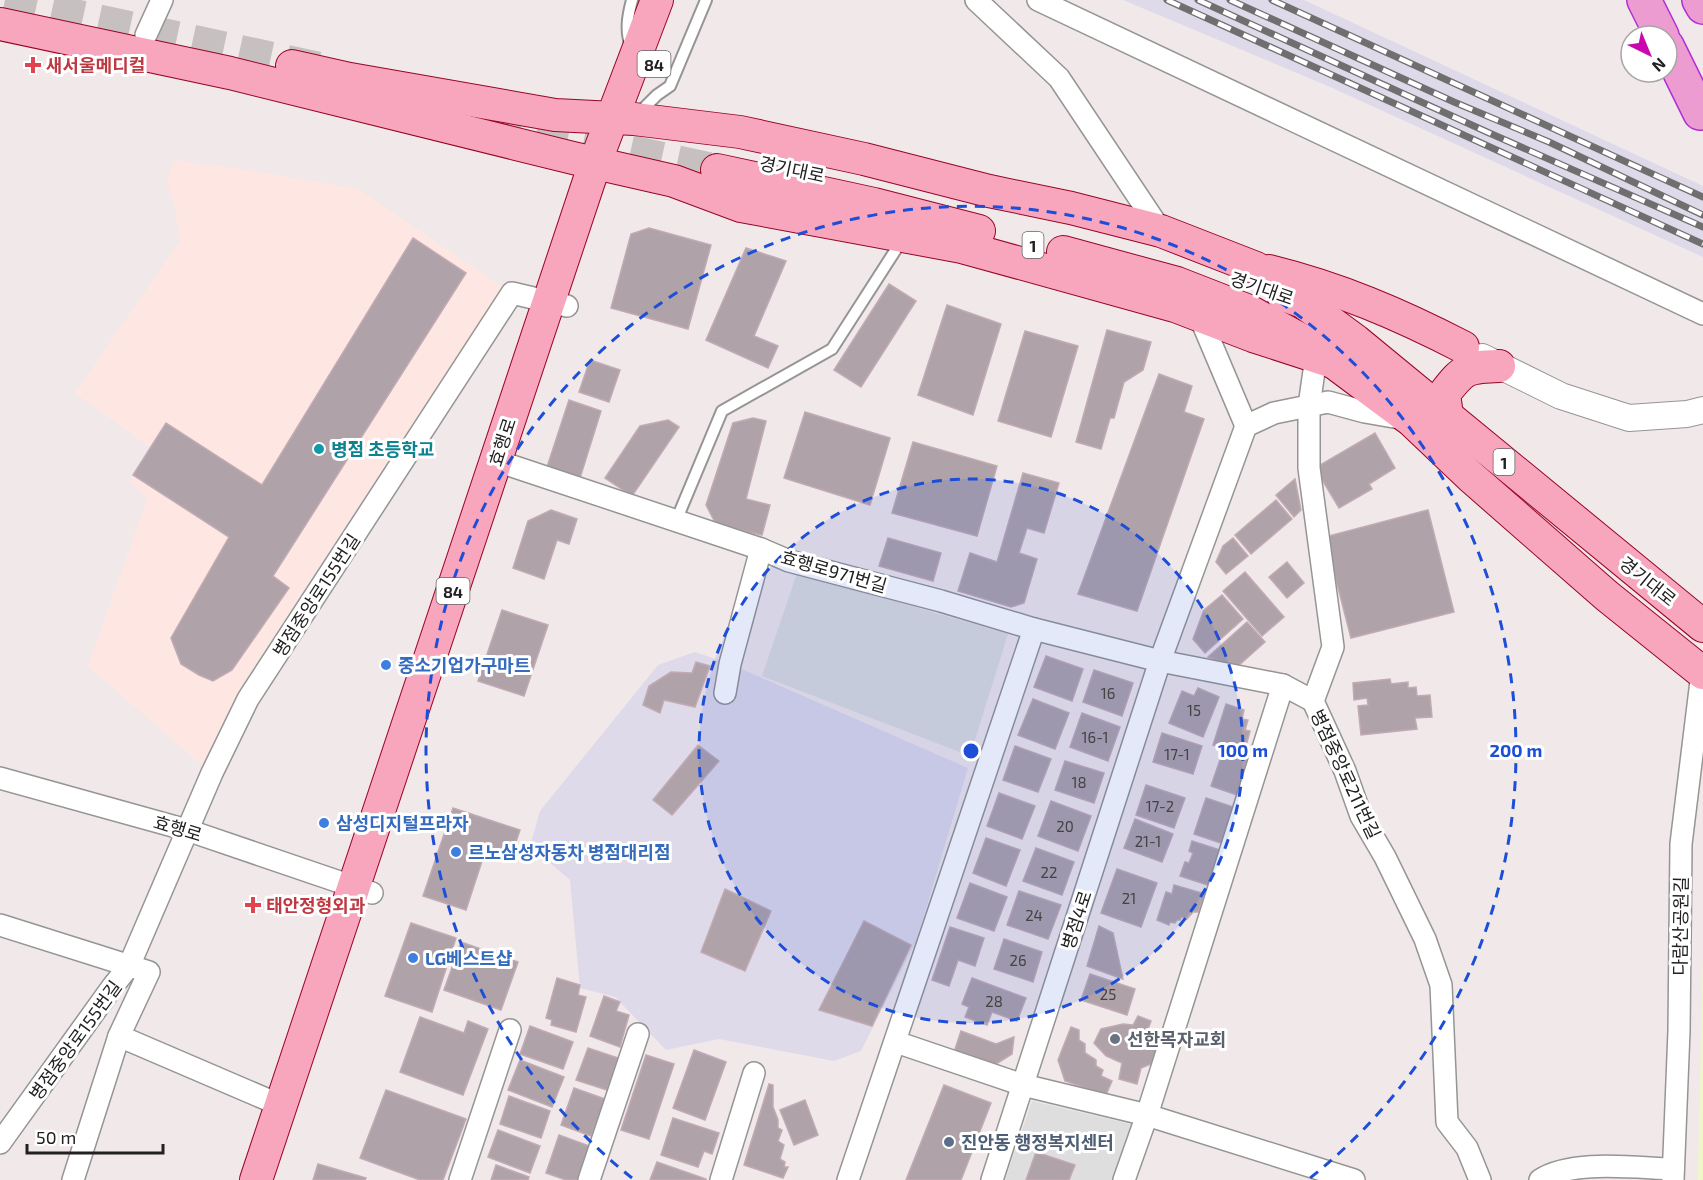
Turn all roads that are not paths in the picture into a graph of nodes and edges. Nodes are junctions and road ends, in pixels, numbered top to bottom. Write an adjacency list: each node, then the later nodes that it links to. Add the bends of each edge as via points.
1 (162, 0): 12 (street)
2 (706, 0): 15 (lane, via 670,86)
3 (976, 0): 17 (street, via 1059,78)
4 (1038, 0): 22 (street)
5 (1644, 0): 11 (highway)
6 (1700, 0): 9 (highway)
7 (659, 3): 15 (main road, 효행로 / 84); 15 (main road, 효행로 / 84, via 635,57)
8 (0, 4): 12 (main road)
9 (1703, 7)
10 (0, 24): 16 (main road, 경기대로, via 230,73)
11 (1656, 24)
12 (146, 35): 15 (main road, via 350,79 555,115)
13 (1679, 70): 14 (highway)
14 (1701, 113)
15 (623, 118): 16 (main road, 효행로 / 84); 17 (main road, via 740,132)
16 (606, 165): 18 (main road, 경기대로, via 674,181 741,206); 21 (main road, 효행로 / 84)
17 (1161, 231): 19 (main road)
18 (904, 237): 23 (main road, 경기대로, via 1046,269); 33 (lane, via 832,349 722,411)
19 (1256, 268): 20 (main road); 24 (main road, via 1315,282 1408,318)
20 (1302, 303): 24 (street, via 1327,305); 25 (main road, 경기대로 / 1, via 1143,248 912,193 720,162 1177,283 1249,311); 29 (main road, 경기대로 / 1)
21 (558, 304): 32 (main road, 효행로 / 84); 43 (street, 병점중앙로155번길, via 512,293 248,699); 44 (main road, 효행로 / 84)
22 (1703, 314)
23 (1199, 315): 25 (main road, 경기대로); 31 (street)
24 (1463, 347): 26 (street)
25 (1322, 356): 27 (street, 병점중앙로211번길); 30 (main road, 경기대로 / 1)
26 (1499, 366): 28 (street, via 1561,396 1629,418); 29 (main road, via 1472,367 1455,380 1444,394)
27 (1309, 406): 30 (street, via 1328,402); 31 (street, via 1274,413); 41 (street, 병점중앙로211번길, via 1309,468 1332,647)
28 (1703, 410)
29 (1447, 415): 35 (main road, 경기대로 / 1)
30 (1411, 420): 38 (main road, 경기대로 / 1, via 1607,596)
31 (1246, 426): 37 (street, 병점4로)
32 (512, 466): 33 (street, 효행로971번길); 44 (main road, 효행로 / 84)
33 (676, 521): 34 (street, 효행로971번길)
34 (761, 549): 36 (street, 효행로971번길, via 789,561); 40 (street)
35 (1703, 626)
36 (1034, 629): 37 (street, 효행로971번길); 50 (street)
37 (1160, 661): 39 (street); 52 (street, 병점4로)
38 (1703, 673): 56 (street, 다람산공원길, via 1681,844)
39 (1283, 685): 41 (street); 54 (street)
40 (725, 693)
41 (1313, 701): 67 (street, 병점중앙로211번길, via 1361,816 1425,939 1441,985 1447,1122 1467,1148)
42 (0, 778): 43 (street, 효행로)
43 (187, 830): 44 (street, 효행로); 46 (street, 병점중앙로155번길)
44 (363, 890): 53 (main road, 효행로 / 84); 59 (main road, 효행로 / 84)
45 (0, 925): 46 (street)
46 (129, 966): 49 (street, 병점중앙로155번길, via 149,972); 55 (street, 병점중앙로155번길)
47 (510, 1030): 60 (street)
48 (638, 1034): 61 (street)
49 (119, 1036): 53 (street); 57 (street, 병점중앙로155번길)
50 (896, 1042): 52 (street); 63 (street)
51 (754, 1073): 62 (street)
52 (1023, 1085): 54 (street); 64 (street, 병점4로)
53 (280, 1105): 58 (main road, 효행로 / 84)
54 (1147, 1115): 65 (street); 66 (street)
55 (0, 1143)
56 (1673, 1175): 68 (street, via 1592,1166)
57 (74, 1180)
58 (256, 1180)
59 (278, 1180)
60 (460, 1180)
61 (589, 1180)
62 (721, 1180)
63 (848, 1180)
64 (992, 1180)
65 (1124, 1180)
66 (1354, 1180)
67 (1480, 1180)
68 (1540, 1180)

